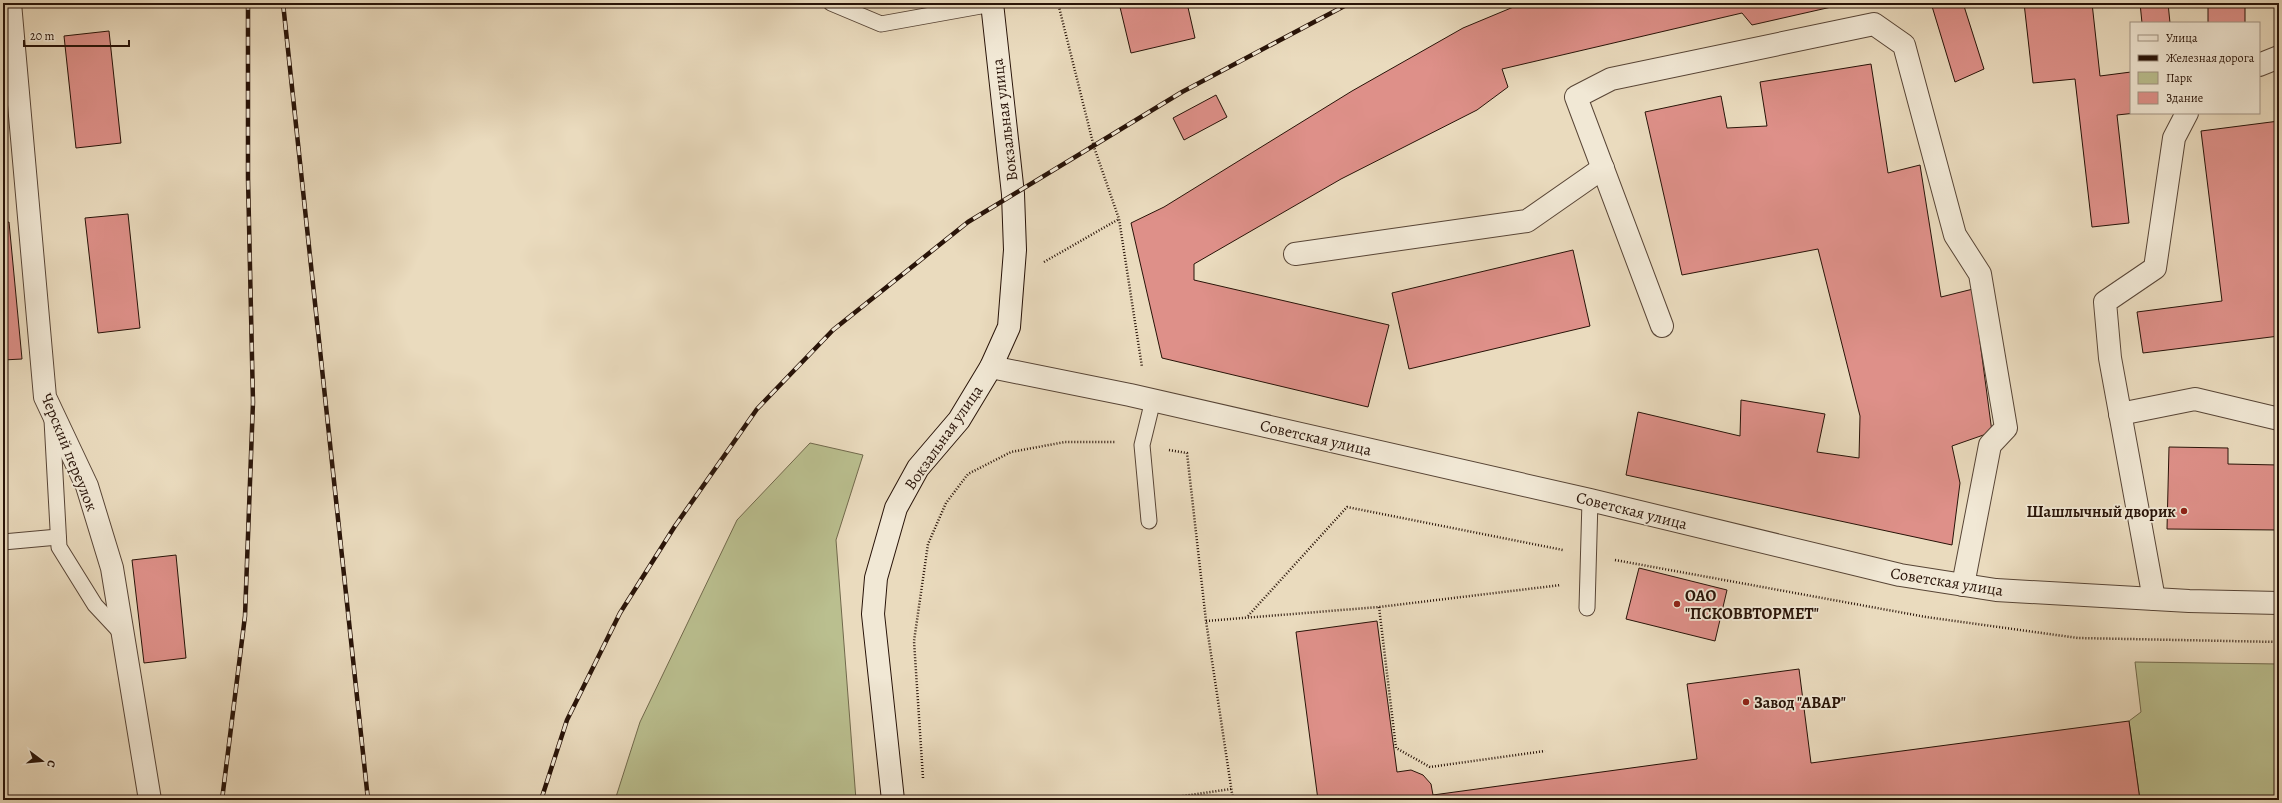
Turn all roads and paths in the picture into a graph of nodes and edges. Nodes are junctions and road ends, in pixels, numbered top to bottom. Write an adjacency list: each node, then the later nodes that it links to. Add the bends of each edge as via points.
1 (10, 3): 16 (street, Черский переулок, via 45,397)
2 (831, 3): 4 (lane, via 882,24)
3 (1058, 3): 9 (path, via 1094,147)
4 (992, 4): 11 (street, Вокзальная улица, via 1013,194)
5 (2279, 57): 6 (street)
6 (2260, 65)
7 (2186, 114): 17 (street, via 2174,138 2155,268 2105,302 2110,358)
8 (1603, 168): 10 (street, via 1528,221); 12 (street); 26 (street, via 1576,97 1611,79 1874,24 1904,45 1955,235 1980,274 2006,428 1990,445)
9 (1119, 219): 11 (path); 14 (path)
10 (1295, 254)
11 (1014, 280): 13 (street, Вокзальная улица, via 1009,327)
12 (1662, 326)
13 (991, 367): 15 (street, Советская улица); 39 (street, Вокзальная улица, via 959,420 918,468 896,508 876,578 873,614)
14 (1141, 367)
15 (1152, 400): 19 (lane); 20 (street, Советская улица)
16 (52, 411): 22 (lane); 33 (street, Черский переулок, via 89,493 112,568)
17 (2120, 414): 18 (street, via 2195,399); 27 (street)
18 (2279, 419)
19 (1142, 445): 21 (lane); 32 (path, via 1187,453); 36 (path, via 1065,442 1011,452 968,474 946,503 928,544 914,641 918,734)
20 (1590, 500): 24 (lane); 26 (street, Советская улица, via 1900,575)
21 (1149, 521)
22 (58, 537): 23 (lane); 33 (lane, via 59,547 95,605)
23 (3, 542)
24 (1589, 555): 25 (lane); 31 (path, via 1347,507); 34 (path, via 1926,617 2078,638)
25 (1588, 581): 29 (path); 30 (lane)
26 (1963, 585): 27 (street, Советская улица, via 1996,590)
27 (2154, 599): 28 (street, Советская улица)
28 (2279, 603)
29 (1379, 607): 31 (path); 35 (path, via 1396,748 1430,767)
30 (1587, 608)
31 (1248, 616): 32 (path)
32 (1206, 621): 37 (path)
33 (123, 635): 38 (street, Черский переулок)
34 (2279, 642)
35 (1545, 752)
36 (924, 785)
37 (1231, 789): 40 (path); 41 (path)
38 (150, 800)
39 (893, 800)
40 (1156, 800)
41 (1233, 800)

